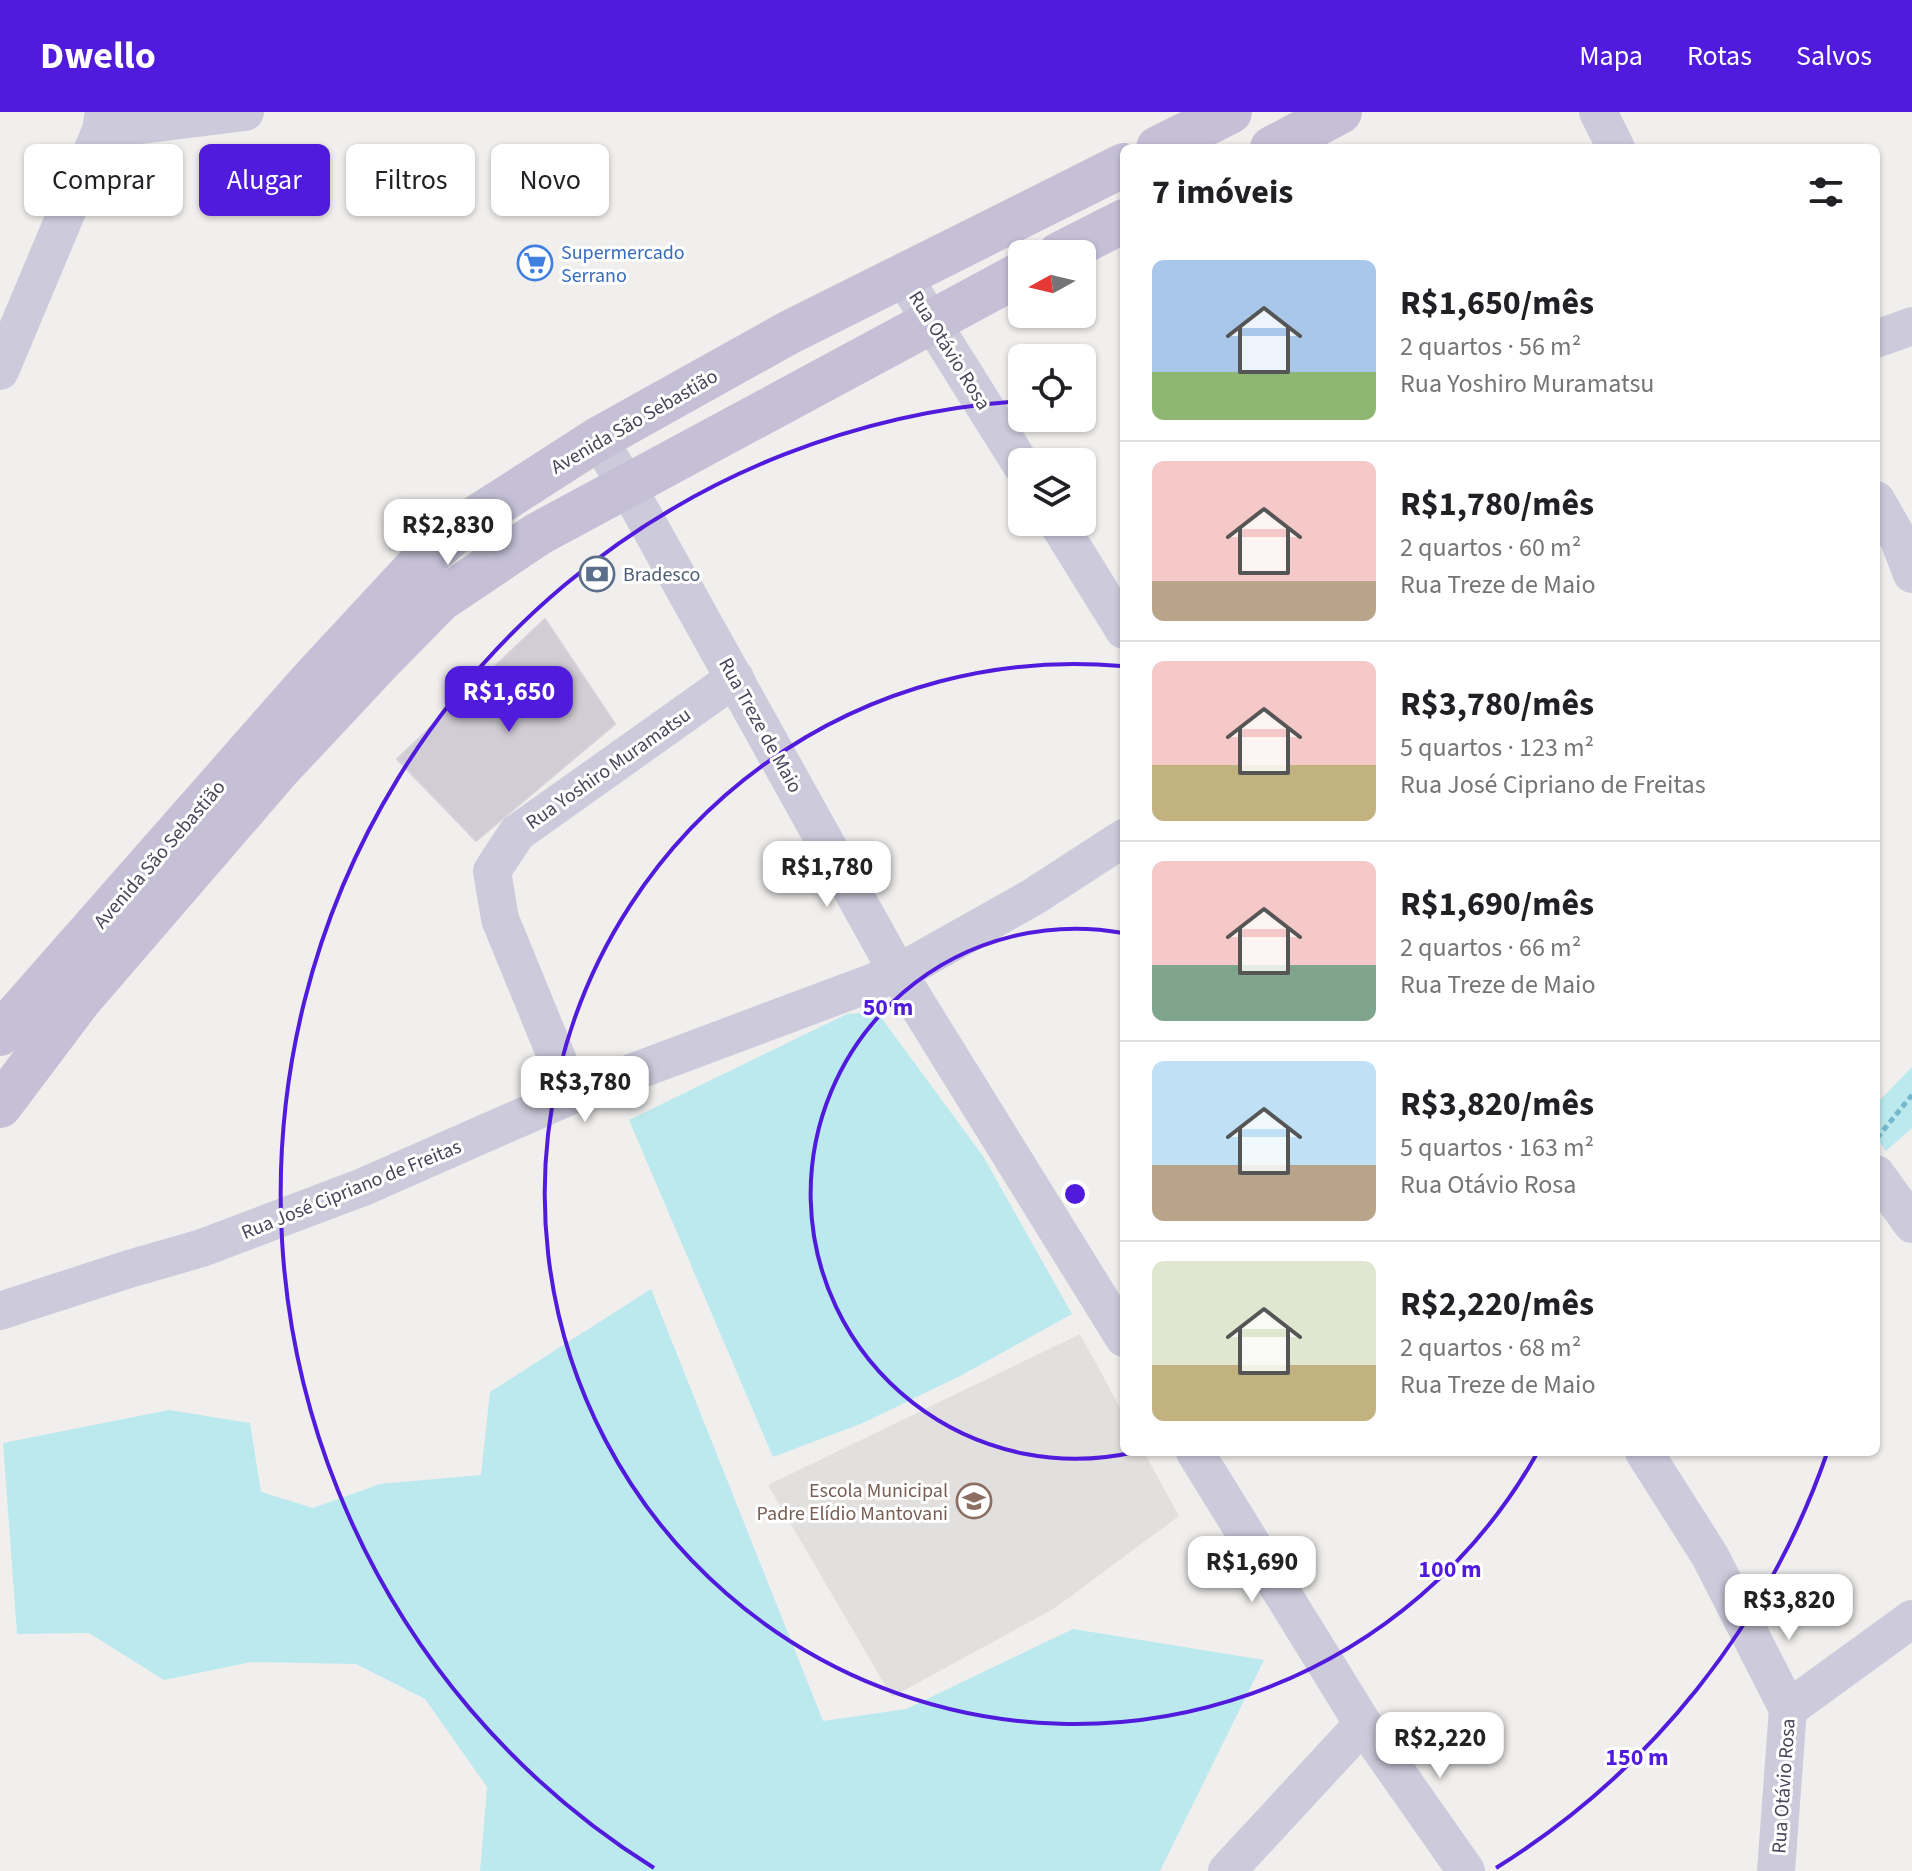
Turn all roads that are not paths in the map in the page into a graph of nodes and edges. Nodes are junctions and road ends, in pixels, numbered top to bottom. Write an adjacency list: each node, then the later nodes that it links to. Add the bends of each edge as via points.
1 (245, 112): 5 (street)
2 (1230, 112): 6 (main road)
3 (1340, 112): 7 (main road)
4 (1598, 112): 8 (street)
5 (102, 121): 18 (street)
6 (1166, 144)
7 (1280, 144)
8 (1614, 144)
9 (1120, 167): 10 (main road, Avenida São Sebastião)
10 (1084, 185): 11 (main road); 13 (main road, Avenida São Sebastião)
11 (1116, 224): 12 (main road)
12 (1086, 240)
13 (902, 275): 15 (street, Rua Otávio Rosa); 19 (main road, Avenida São Sebastião)
14 (1008, 280): 15 (main road, Avenida São Sebastião)
15 (932, 321): 20 (street, Rua Otávio Rosa); 21 (main road, Avenida São Sebastião)
16 (1912, 326): 17 (street)
17 (1880, 338)
18 (0, 371)
19 (598, 439): 21 (street, Rua Treze de Maio); 23 (main road, Avenida São Sebastião)
20 (1011, 448)
21 (627, 486): 25 (main road, Avenida São Sebastião); 28 (street, Rua Treze de Maio)
22 (1880, 507): 26 (street)
23 (461, 527): 25 (main road); 31 (main road, Avenida São Sebastião, via 422,561 308,684)
24 (1066, 536): 27 (street)
25 (490, 566): 33 (main road, Avenida São Sebastião, via 440,600 279,769 79,1001)
26 (1912, 574)
27 (1120, 624)
28 (735, 678): 30 (street, Rua Treze de Maio); 32 (street, Rua Yoshiro Muramatsu, via 517,833 492,871 500,919)
29 (1120, 841): 30 (street, Rua José Cipriano de Freitas)
30 (898, 973): 32 (street, Rua José Cipriano de Freitas); 37 (street, Rua Treze de Maio)
31 (0, 1034)
32 (572, 1095): 36 (street, Rua José Cipriano de Freitas, via 363,1187 202,1248)
33 (0, 1106)
34 (1880, 1180): 35 (street)
35 (1912, 1224)
36 (0, 1311)
37 (1120, 1332)
38 (1197, 1456): 42 (street)
39 (1647, 1456): 41 (street, Rua Otávio Rosa, via 1710,1556)
40 (1912, 1619): 41 (street)
41 (1788, 1709): 45 (street, Rua Otávio Rosa)
42 (1363, 1724): 43 (street); 44 (street)
43 (1227, 1871)
44 (1466, 1871)
45 (1776, 1871)

